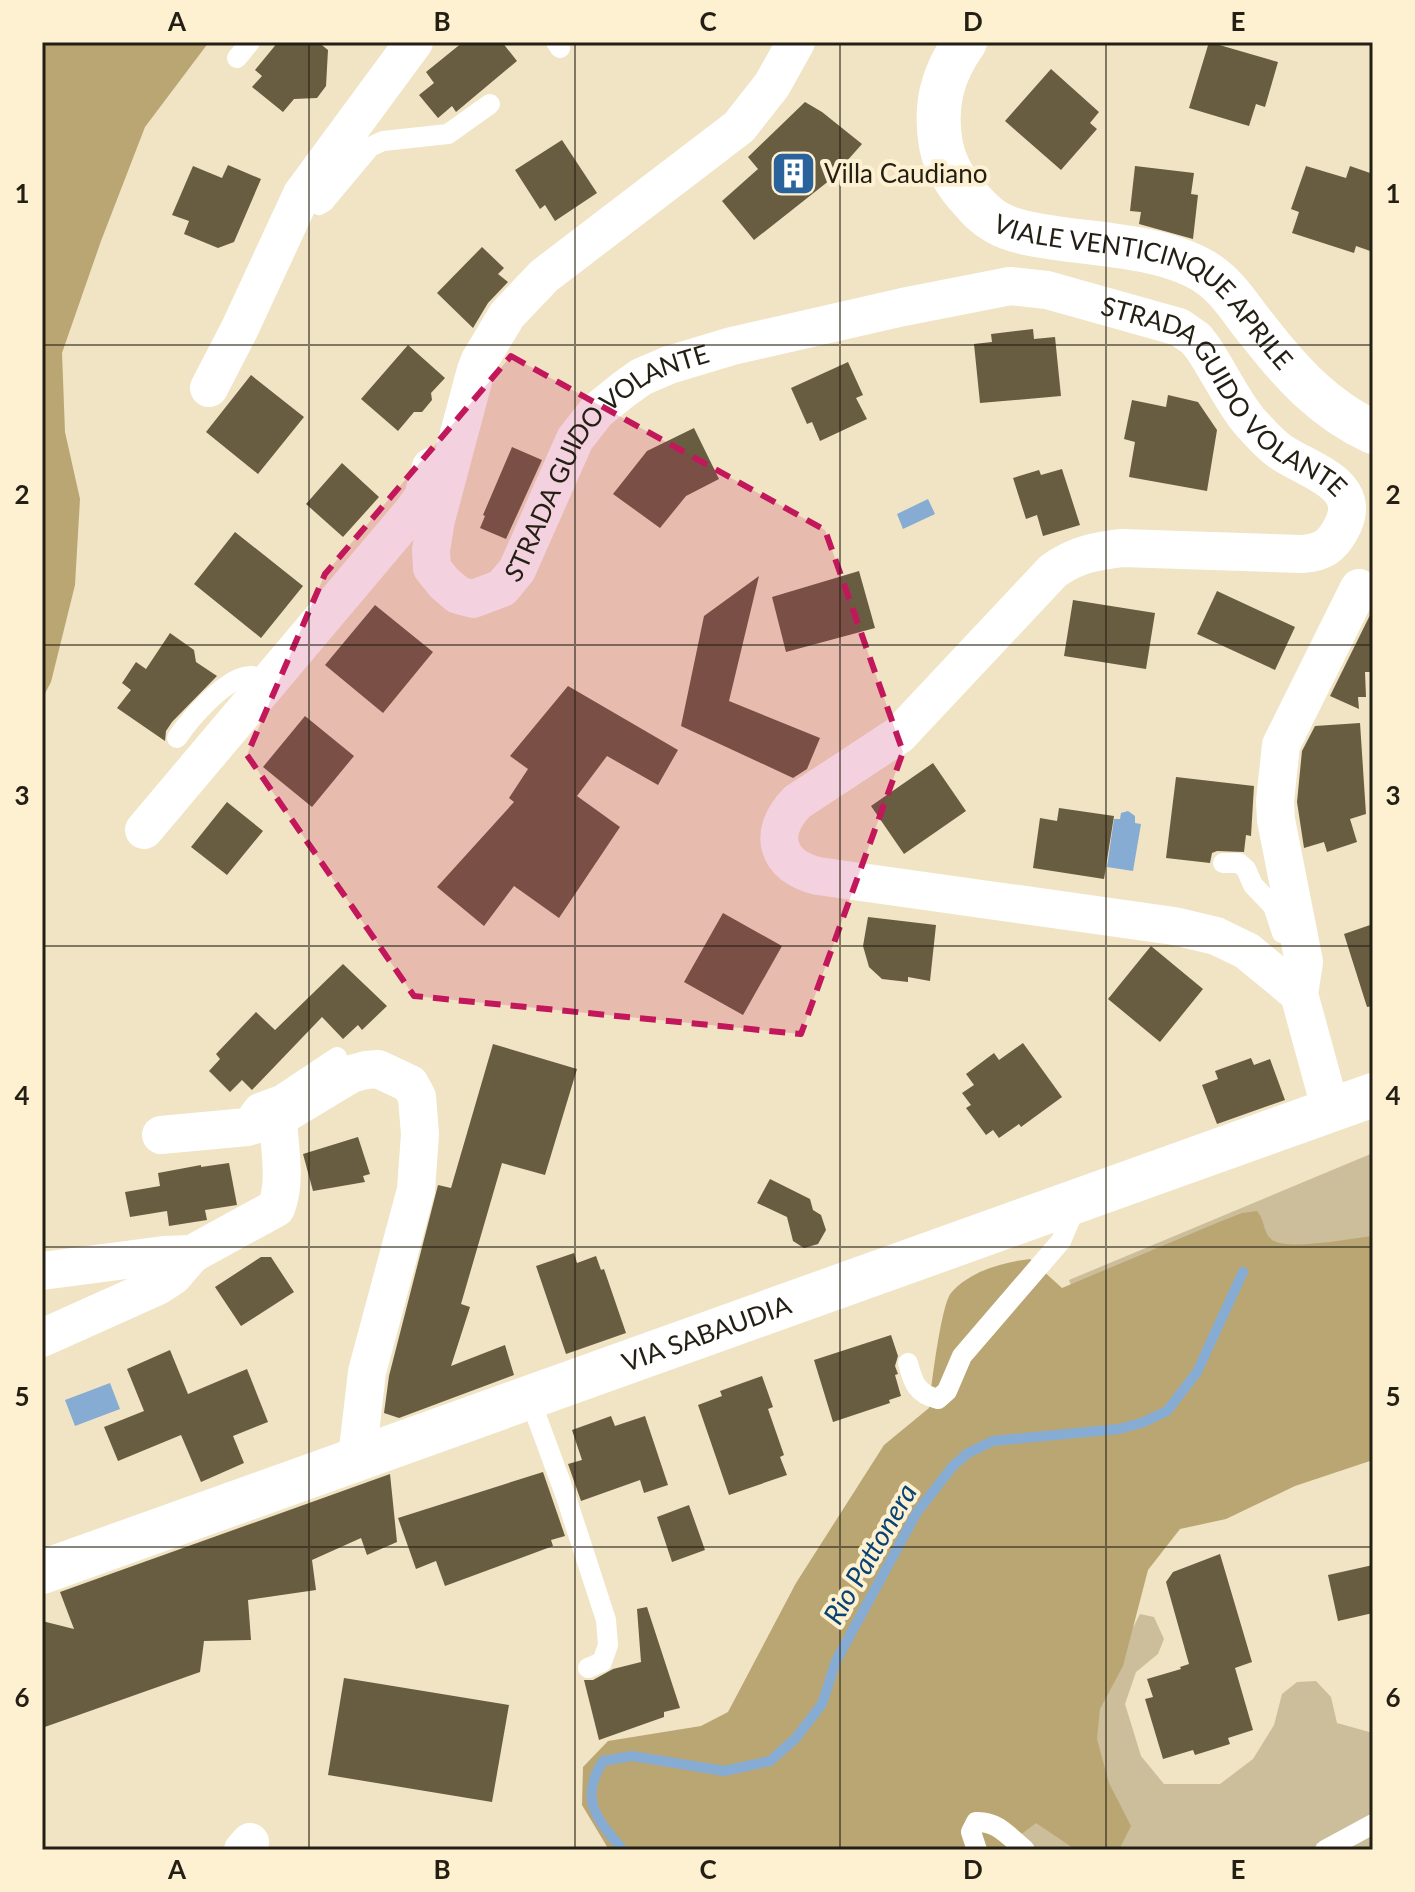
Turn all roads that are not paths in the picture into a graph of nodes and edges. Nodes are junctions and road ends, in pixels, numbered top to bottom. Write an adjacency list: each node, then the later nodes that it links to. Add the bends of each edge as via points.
1 (250, 42): 5 (lane)
2 (414, 42): 7 (street)
3 (796, 42): 8 (street, STRADA GUIDO VOLANTE, via 772,85 739,127 544,276 507,315)
4 (965, 42): 10 (street, VIALE VENTICINQUE APRILE, via 940,91 937,126 943,155 980,211 1029,233 1186,262 1235,299 1305,387)
5 (237, 58)
6 (490, 104): 7 (lane, via 448,134 370,147 319,205)
7 (302, 194): 9 (street)
8 (474, 379): 12 (street, STRADA GUIDO VOLANTE, via 455,384 449,393 423,497); 16 (street, STRADA GUIDO VOLANTE, via 431,550 432,568 444,583 473,599 502,588 517,570 575,439 597,411 641,377 669,365 732,346 1010,286 1047,290 1159,321 1196,339 1248,420 1279,451 1334,481 1344,496 1345,522 1329,547 1302,554 1122,548 1070,559 899,735 797,802 780,826 780,848 801,872 818,876 1216,936 1247,951)
9 (209, 388)
10 (1373, 432)
11 (1359, 588): 16 (street, via 1279,756 1276,820 1304,962)
12 (266, 686): 13 (lane, via 252,676 241,677 193,714); 14 (street, STRADA GUIDO VOLANTE)
13 (177, 738)
14 (144, 830)
15 (1223, 863): 16 (lane, via 1239,863 1246,869 1273,906 1293,957)
16 (1299, 994): 19 (street)
17 (337, 1057): 20 (lane, via 280,1095 256,1104 249,1113)
18 (1373, 1095): 19 (street, VIA SABAUDIA)
19 (1331, 1111): 22 (street, VIA SABAUDIA)
20 (263, 1123): 21 (street); 23 (street, via 281,1182 276,1208); 28 (street, via 366,1070 399,1077 417,1097 416,1190 367,1372)
21 (161, 1135)
22 (1077, 1203): 26 (lane, via 1061,1241 962,1356 947,1391 938,1399 925,1396 913,1383); 27 (street, VIA SABAUDIA)
23 (192, 1254): 24 (street); 25 (street, via 158,1286)
24 (42, 1271)
25 (42, 1338)
26 (908, 1363)
27 (530, 1399): 28 (street, VIA SABAUDIA); 30 (lane, via 606,1620 608,1645 602,1662)
28 (357, 1458): 29 (street, VIA SABAUDIA)
29 (42, 1572)
30 (588, 1668)
31 (1373, 1824): 34 (lane)
32 (977, 1850): 33 (lane, via 971,1832 976,1822 989,1822)
33 (1025, 1850)
34 (1325, 1850)

